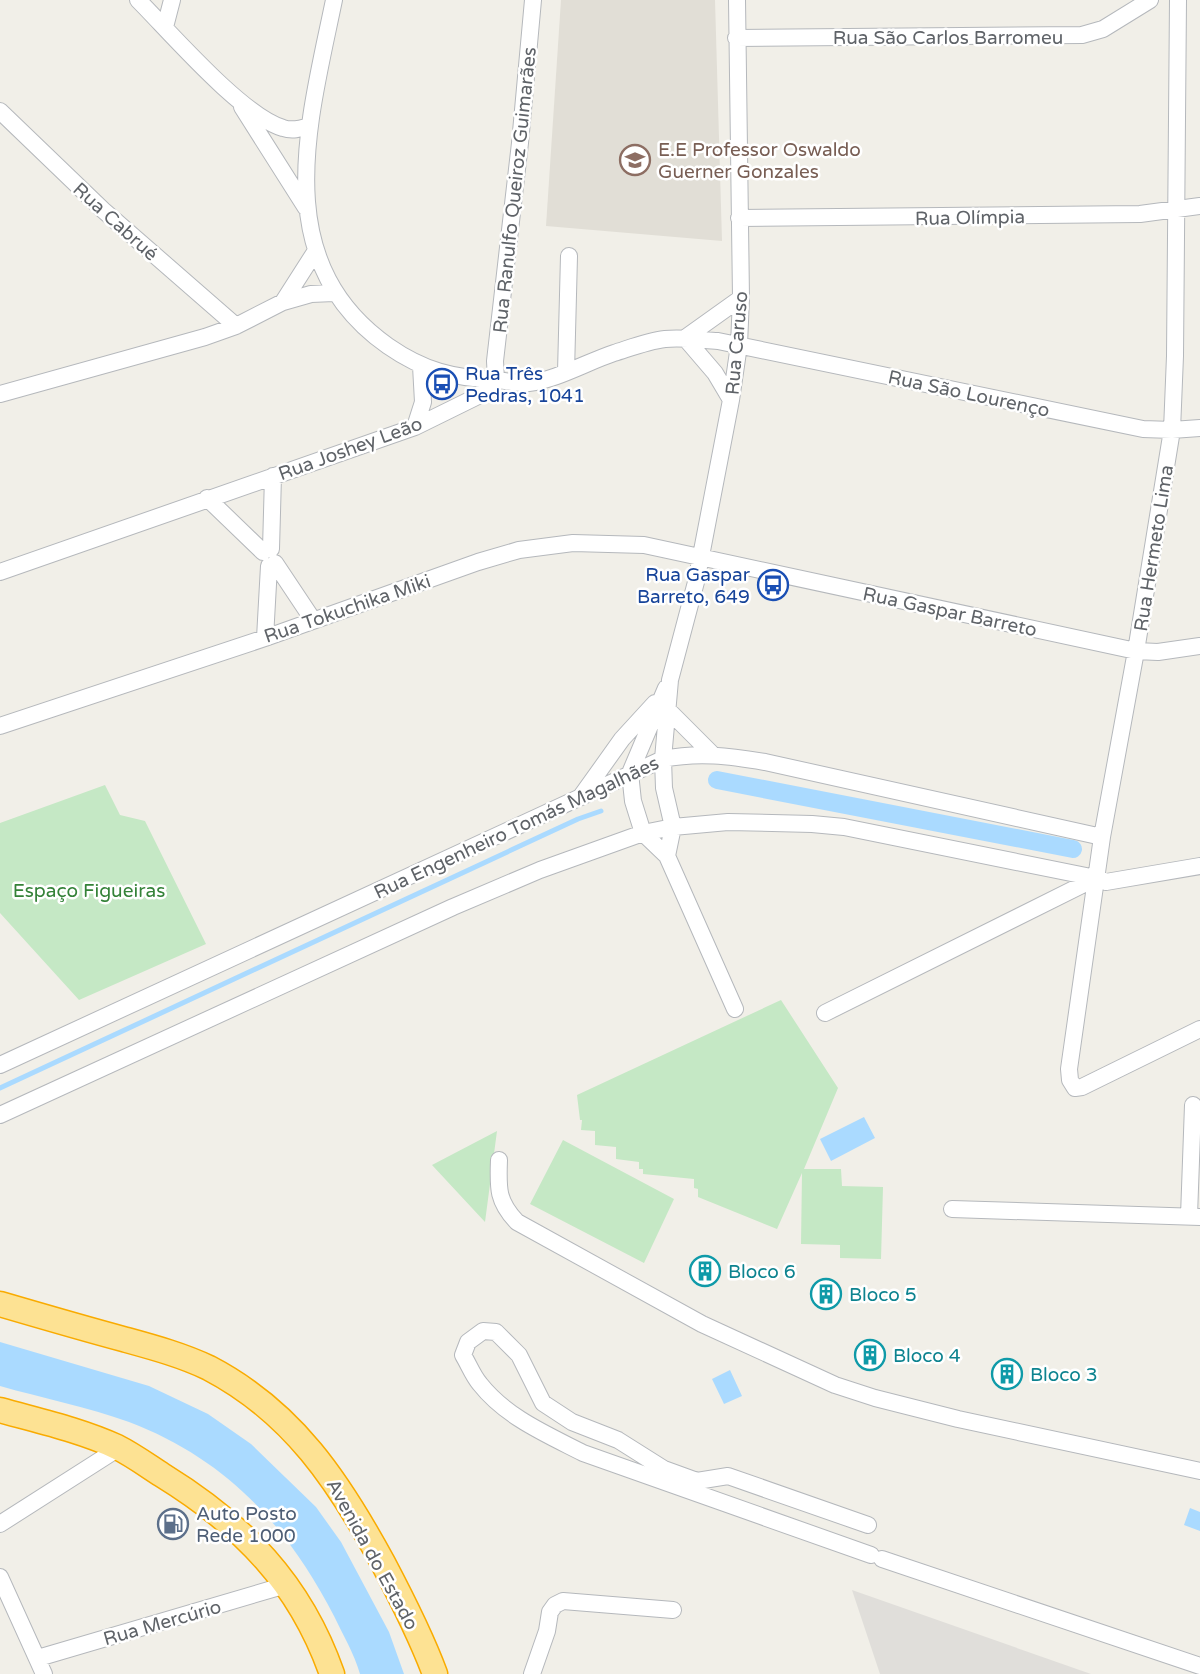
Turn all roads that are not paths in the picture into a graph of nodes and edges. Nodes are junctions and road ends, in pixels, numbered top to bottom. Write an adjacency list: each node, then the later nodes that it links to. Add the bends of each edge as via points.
1 (138, 0): 8 (street)
2 (172, 0): 8 (street)
3 (334, 0): 12 (street)
4 (533, 0): 27 (street, Rua Ranulfo Queiroz Guimarães)
5 (737, 0): 9 (street, Rua Caruso)
6 (1150, 0): 9 (street, Rua São Carlos Barromeu, via 1104,29 1082,36)
7 (1178, 0): 15 (street, Rua Hermeto Lima)
8 (164, 27): 10 (street)
9 (736, 38): 16 (street, Rua Caruso)
10 (239, 101): 12 (street, via 282,128); 14 (street)
11 (0, 111): 22 (street, Rua Cabrué, via 103,211)
12 (309, 126): 14 (street)
13 (1200, 206): 15 (street, Rua Olímpia)
14 (306, 208): 17 (street)
15 (1175, 211): 16 (street, Rua Olímpia); 32 (street, Rua Hermeto Lima)
16 (739, 218): 20 (street, Rua Caruso)
17 (315, 252): 19 (street); 21 (street)
18 (569, 256): 26 (street)
19 (334, 293): 21 (street); 25 (street, via 372,335)
20 (741, 298): 23 (street); 24 (street, Rua Caruso)
21 (283, 302): 22 (street)
22 (236, 326): 28 (street)
23 (685, 338): 24 (street); 26 (street, via 644,344); 29 (street)
24 (739, 345): 29 (street, Rua Caruso); 32 (street, Rua São Lourenço, via 1143,429)
25 (421, 366): 27 (street, via 462,378); 30 (street, via 423,402)
26 (566, 372): 27 (street, via 529,383)
27 (496, 380): 30 (street, Rua Joshey Leão, via 478,396)
28 (0, 394)
29 (731, 400): 35 (street, Rua Caruso)
30 (415, 427): 33 (street, Rua Joshey Leão)
31 (1200, 428): 32 (street, Rua São Lourenço)
32 (1172, 430): 41 (street, Rua Hermeto Lima)
33 (273, 476): 34 (street, Rua Joshey Leão); 36 (street)
34 (207, 498): 36 (street); 37 (street, Rua Joshey Leão)
35 (701, 556): 38 (street, Rua Tokuchika Miki, via 644,545 547,545 478,562); 41 (street, Rua Gaspar Barreto); 42 (street, Rua Caruso)
36 (269, 557): 38 (street); 39 (street)
37 (0, 572)
38 (313, 620): 39 (street, Rua Tokuchika Miki)
39 (265, 638): 43 (street, Rua Tokuchika Miki)
40 (1200, 646): 41 (street, Rua Gaspar Barreto)
41 (1136, 651): 50 (street, Rua Hermeto Lima)
42 (664, 704): 44 (street); 45 (street, Rua Caruso); 46 (street, Rua Caruso); 47 (street, via 622,739)
43 (0, 726)
44 (711, 753): 45 (street, Rua Engenheiro Tomás Magalhães, via 688,754); 50 (street, Rua Engenheiro Tomás Magalhães)
45 (663, 767): 46 (street, Rua Engenheiro Tomás Magalhães); 48 (street, Rua Caruso)
46 (630, 778): 47 (street, Rua Engenheiro Tomás Magalhães); 49 (street)
47 (581, 797): 57 (street, Rua Engenheiro Tomás Magalhães)
48 (671, 821): 49 (street); 51 (street); 53 (street, via 844,827)
49 (642, 828): 51 (street); 59 (street, via 453,907)
50 (1102, 837): 53 (street, Rua Hermeto Lima)
51 (667, 856): 54 (street)
52 (1200, 866): 53 (street, via 1106,882)
53 (1096, 878): 55 (street); 56 (street, Rua Hermeto Lima, via 1069,1069 1075,1088)
54 (735, 1009)
55 (825, 1013)
56 (1200, 1029)
57 (0, 1065)
58 (1193, 1105): 62 (street)
59 (0, 1115)
60 (499, 1160): 66 (street, via 501,1199 517,1222 702,1324 810,1376 958,1419)
61 (952, 1209): 62 (street)
62 (1194, 1216)
63 (0, 1304): 76 (highway, Avenida do Estado, via 208,1368 288,1424 325,1466 360,1520)
64 (0, 1410): 65 (highway)
65 (119, 1448): 67 (street); 70 (highway, via 233,1525)
66 (1200, 1471)
67 (0, 1524)
68 (868, 1525): 73 (street, via 728,1476 697,1481 664,1469 543,1403 519,1355 496,1332 483,1331 468,1342 463,1355 479,1383 507,1412 583,1453)
69 (0, 1577): 72 (street)
70 (286, 1586): 72 (street, Rua Mercúrio); 75 (highway, via 299,1603)
71 (673, 1610): 77 (street, via 564,1601 555,1605)
72 (38, 1658): 74 (street)
73 (1200, 1666)
74 (44, 1674)
75 (332, 1674)
76 (435, 1674)
77 (532, 1674)

